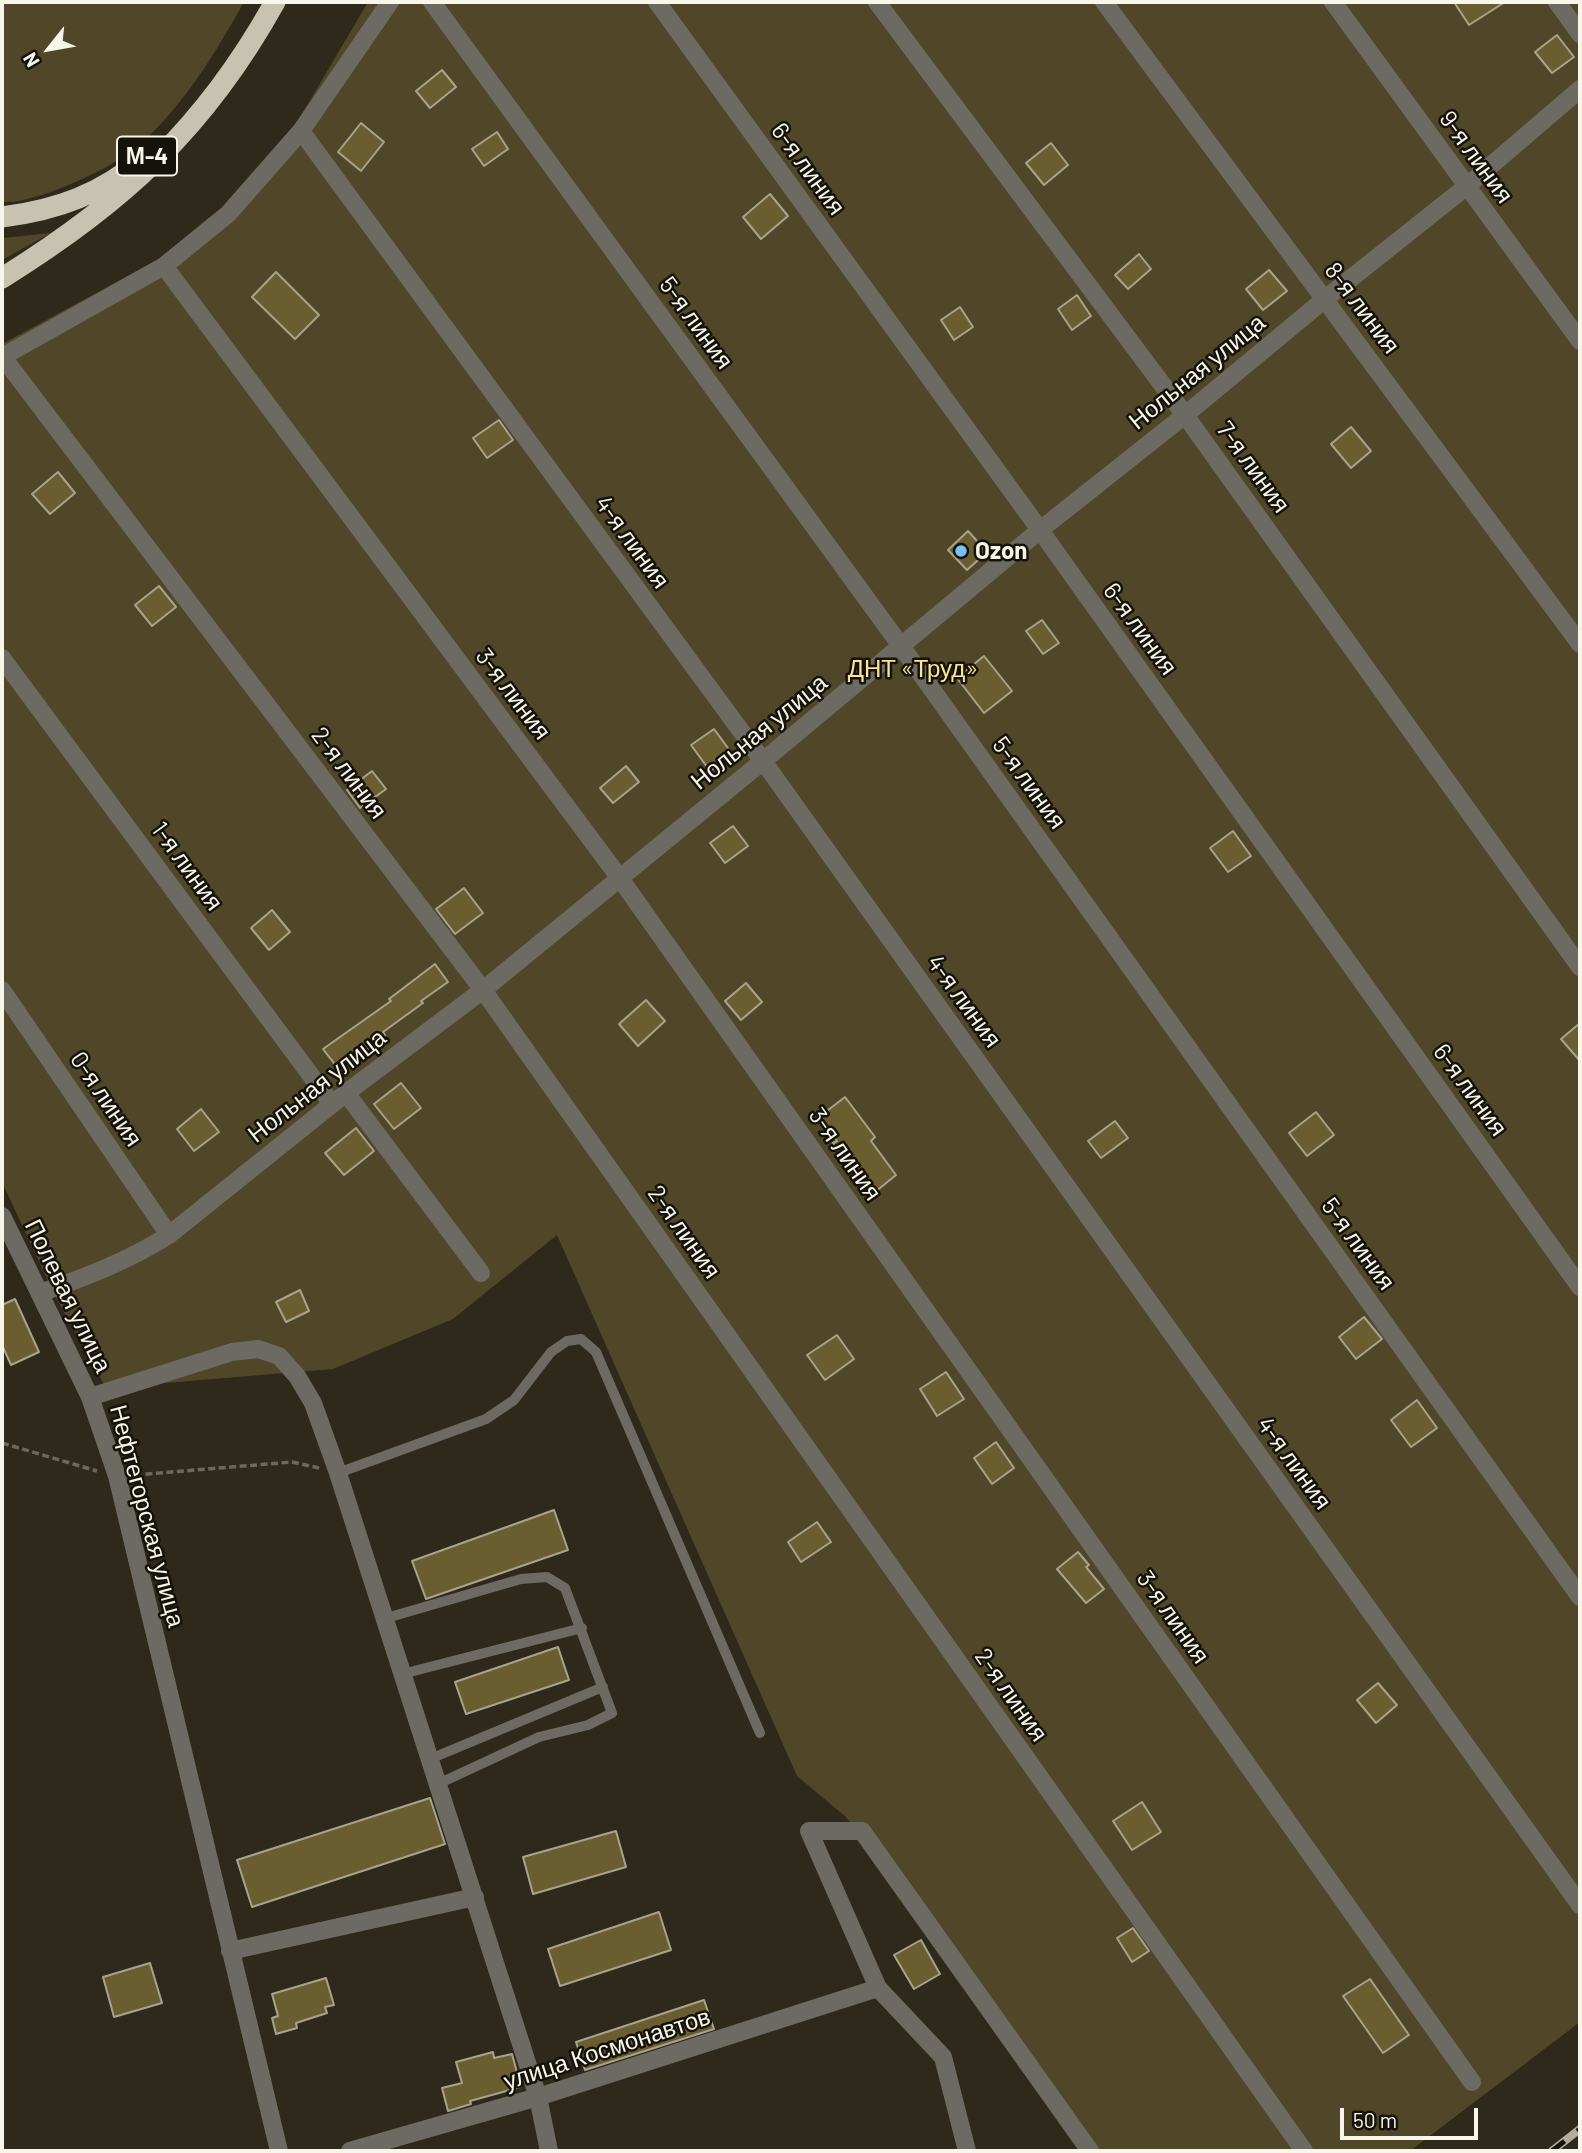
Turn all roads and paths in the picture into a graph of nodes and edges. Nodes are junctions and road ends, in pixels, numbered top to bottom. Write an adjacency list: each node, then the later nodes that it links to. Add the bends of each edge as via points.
1 (275, 2): 10 (highway, М-4)
2 (390, 2): 12 (street)
3 (432, 2): 23 (street, 5-я линия)
4 (657, 2): 21 (street, 6-я линия)
5 (877, 2): 20 (street, 7-я линия)
6 (1104, 2): 17 (street, 8-я линия)
7 (1333, 2): 13 (street, 9-я линия)
8 (1557, 2): 9 (street)
9 (1580, 34)
10 (255, 38): 14 (highway, М-4, via 171,136 133,167 89,194 42,212); 16 (highway, via 218,92 144,174 98,213)
11 (1580, 89): 13 (street, Нольная улица)
12 (301, 131): 15 (street, via 228,214); 25 (street, 4-я линия)
13 (1467, 186): 17 (street, Нольная улица); 18 (street, 9-я линия)
14 (2, 217)
15 (164, 266): 19 (street); 26 (street, 3-я линия)
16 (2, 278)
17 (1325, 299): 20 (street, Нольная улица); 22 (street, 8-я линия)
18 (1580, 341)
19 (2, 357): 28 (street, 2-я линия)
20 (1185, 415): 21 (street, Нольная улица); 27 (street, 7-я линия)
21 (1040, 530): 23 (street, Нольная улица); 34 (street, 6-я линия)
22 (1580, 643)
23 (901, 646): 25 (street, Нольная улица); 40 (street, 5-я линия)
24 (2, 658): 30 (street, 1-я линия)
25 (763, 761): 26 (street, Нольная улица); 49 (street, 4-я линия)
26 (619, 877): 28 (street, Нольная улица); 52 (street, 3-я линия)
27 (1580, 967)
28 (483, 989): 30 (street, Нольная улица); 59 (street, 2-я линия)
29 (2, 990): 32 (street, 0-я линия)
30 (339, 1099): 32 (street, Нольная улица); 33 (street, 1-я линия)
31 (2, 1216): 35 (street, Полевая улица)
32 (169, 1235): 35 (street, Нольная улица, via 104,1270)
33 (481, 1273)
34 (1580, 1287)
35 (40, 1293): 36 (street, Полевая улица)
36 (90, 1397): 38 (street, Нефтегорская улица, via 232,1352 258,1349 279,1356 297,1376 313,1403); 39 (street, Нефтегорская улица)
37 (2, 1443): 39 (path)
38 (338, 1473): 39 (path, via 292,1462); 41 (street, Нефтегорская улица); 45 (lane, via 485,1419 514,1400 551,1352 567,1341 581,1339 596,1352)
39 (117, 1476): 50 (street, Нефтегорская улица)
40 (1580, 1597)
41 (383, 1619): 42 (lane, via 521,1579 547,1577 565,1588); 43 (street, Нефтегорская улица)
42 (582, 1628): 43 (lane); 44 (lane)
43 (402, 1674): 46 (street, Нефтегорская улица)
44 (603, 1687): 46 (lane); 47 (lane, via 612,1713 588,1725 539,1737)
45 (760, 1733)
46 (430, 1759): 47 (street, Нефтегорская улица)
47 (438, 1784): 48 (street, Нефтегорская улица)
48 (475, 1897): 50 (street); 53 (street, Нефтегорская улица)
49 (1580, 1905)
50 (230, 1951): 54 (street, Нефтегорская улица)
51 (878, 1988): 53 (street, улица Космонавтов); 57 (street, via 943,2057); 58 (street, via 809,1831 862,1832)
52 (1472, 2082)
53 (538, 2097): 55 (street, улица Космонавтов); 56 (street, Нефтегорская улица)
54 (279, 2151)
55 (349, 2151)
56 (549, 2151)
57 (968, 2151)
58 (1090, 2151)
59 (1304, 2151)

